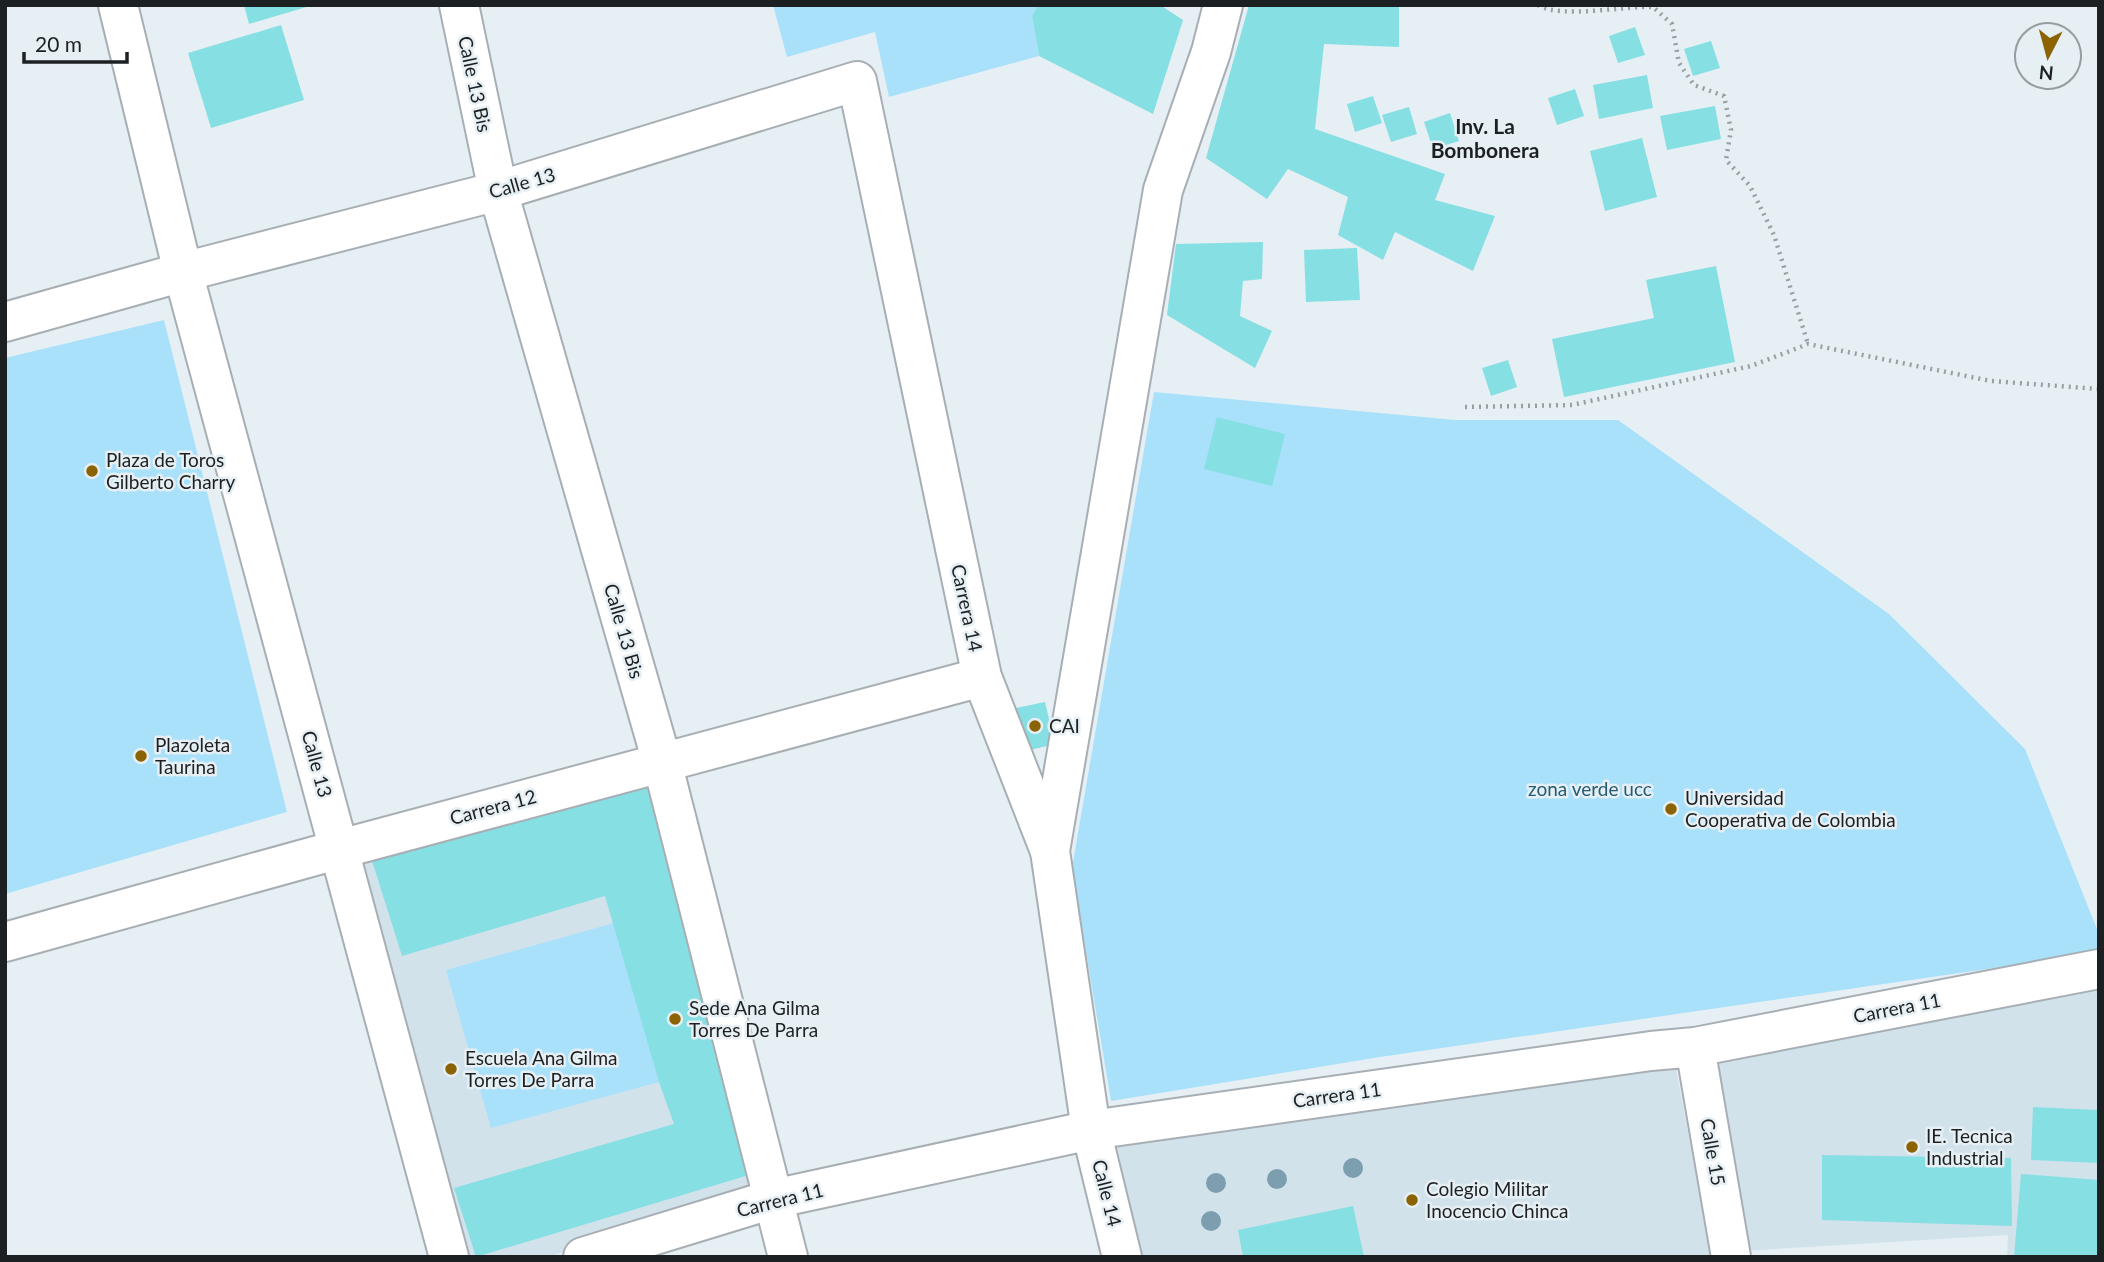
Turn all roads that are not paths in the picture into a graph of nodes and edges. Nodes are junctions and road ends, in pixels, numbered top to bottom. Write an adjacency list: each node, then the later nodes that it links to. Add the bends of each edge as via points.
1 (118, 5): 6 (street, Calle 13)
2 (459, 5): 5 (street, Calle 13 Bis)
3 (1223, 5): 11 (street, via 1163,190)
4 (857, 81): 5 (street, Calle 13); 8 (street, Carrera 14)
5 (498, 191): 6 (street, Calle 13); 9 (street, Calle 13 Bis)
6 (183, 272): 7 (street, Calle 13); 10 (street, Calle 13)
7 (5, 322)
8 (982, 677): 9 (street, Carrera 12); 11 (street, Carrera 14)
9 (662, 762): 10 (street, Carrera 12); 16 (street, Calle 13 Bis)
10 (341, 849): 12 (street, Carrera 12); 17 (street, Calle 13)
11 (1050, 851): 15 (street, Carrera 14)
12 (5, 942)
13 (2099, 969): 14 (street, Carrera 11)
14 (1695, 1046): 15 (street, Carrera 11); 21 (street, Calle 15)
15 (1091, 1130): 16 (street, Carrera 11); 20 (street, Calle 14)
16 (773, 1199): 18 (street, Carrera 11); 19 (street, Calle 13 Bis)
17 (449, 1257)
18 (583, 1257)
19 (788, 1257)
20 (1122, 1257)
21 (1731, 1257)

